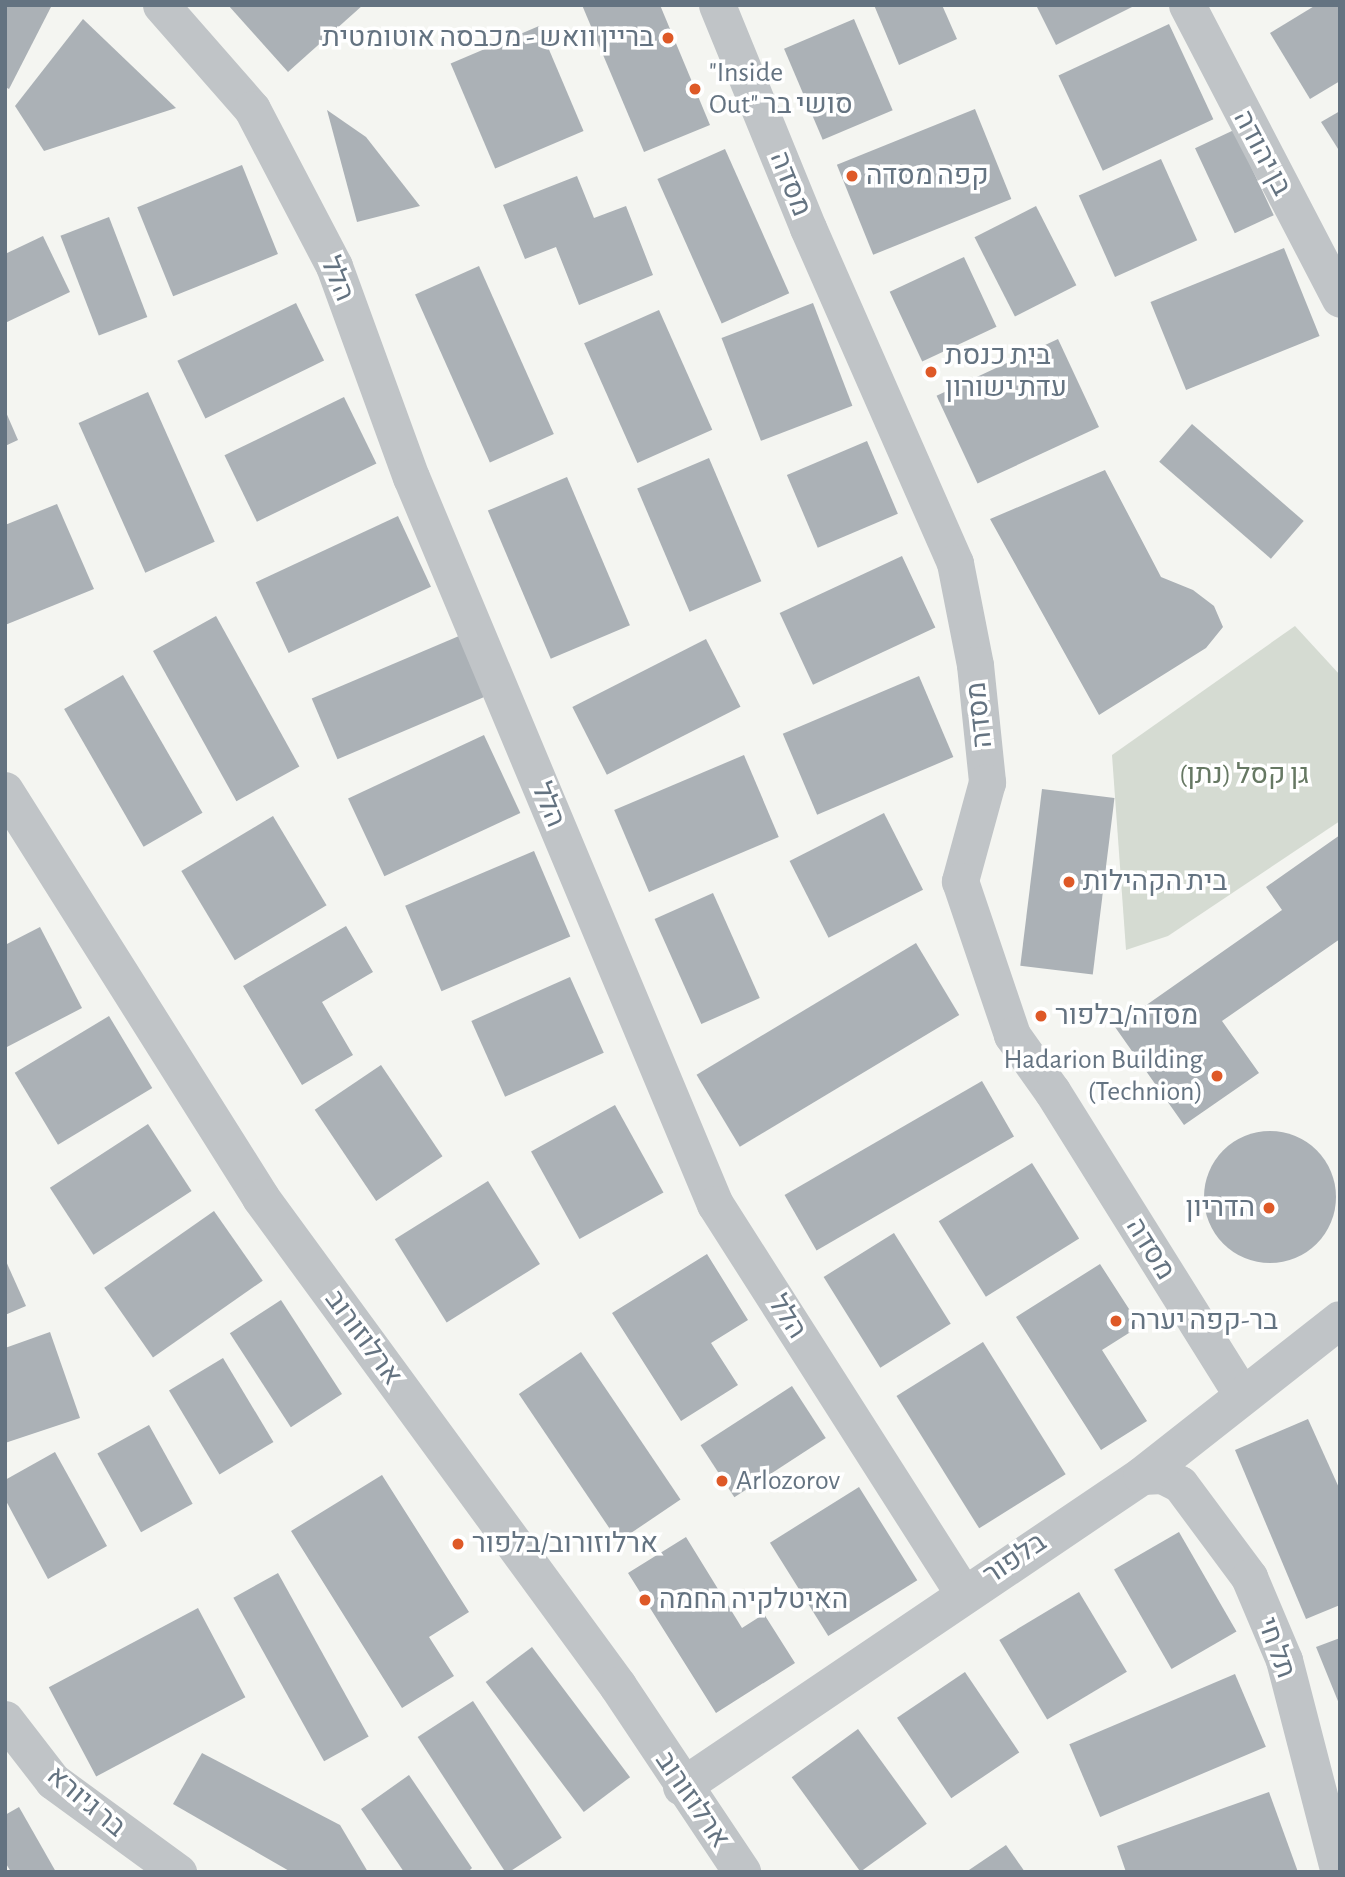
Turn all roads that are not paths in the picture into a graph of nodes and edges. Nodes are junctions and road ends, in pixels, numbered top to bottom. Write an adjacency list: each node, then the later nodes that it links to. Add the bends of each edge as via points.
1 (162, 5): 9 (street, הלל, via 252,109 334,266 411,477 715,1204)
2 (717, 5): 7 (street, מסדה, via 808,228 955,563 975,665 987,782 960,881 1012,1035 1052,1091)
3 (1187, 5): 4 (street, בן יהודה)
4 (1340, 299)
5 (5, 791): 11 (street, ארלוזורוב, via 261,1198 618,1686)
6 (1340, 1320): 7 (street, בלפור)
7 (1242, 1395): 8 (street, בלפור)
8 (1142, 1476): 9 (street, בלפור); 14 (street, תל חי, via 1162,1475 1181,1483 1249,1577 1284,1660)
9 (963, 1594): 11 (street, בלפור)
10 (5, 1719): 12 (street, בר גיורא, via 53,1781)
11 (682, 1787): 13 (street, ארלוזורוב)
12 (178, 1872)
13 (742, 1872)
14 (1339, 1872)

